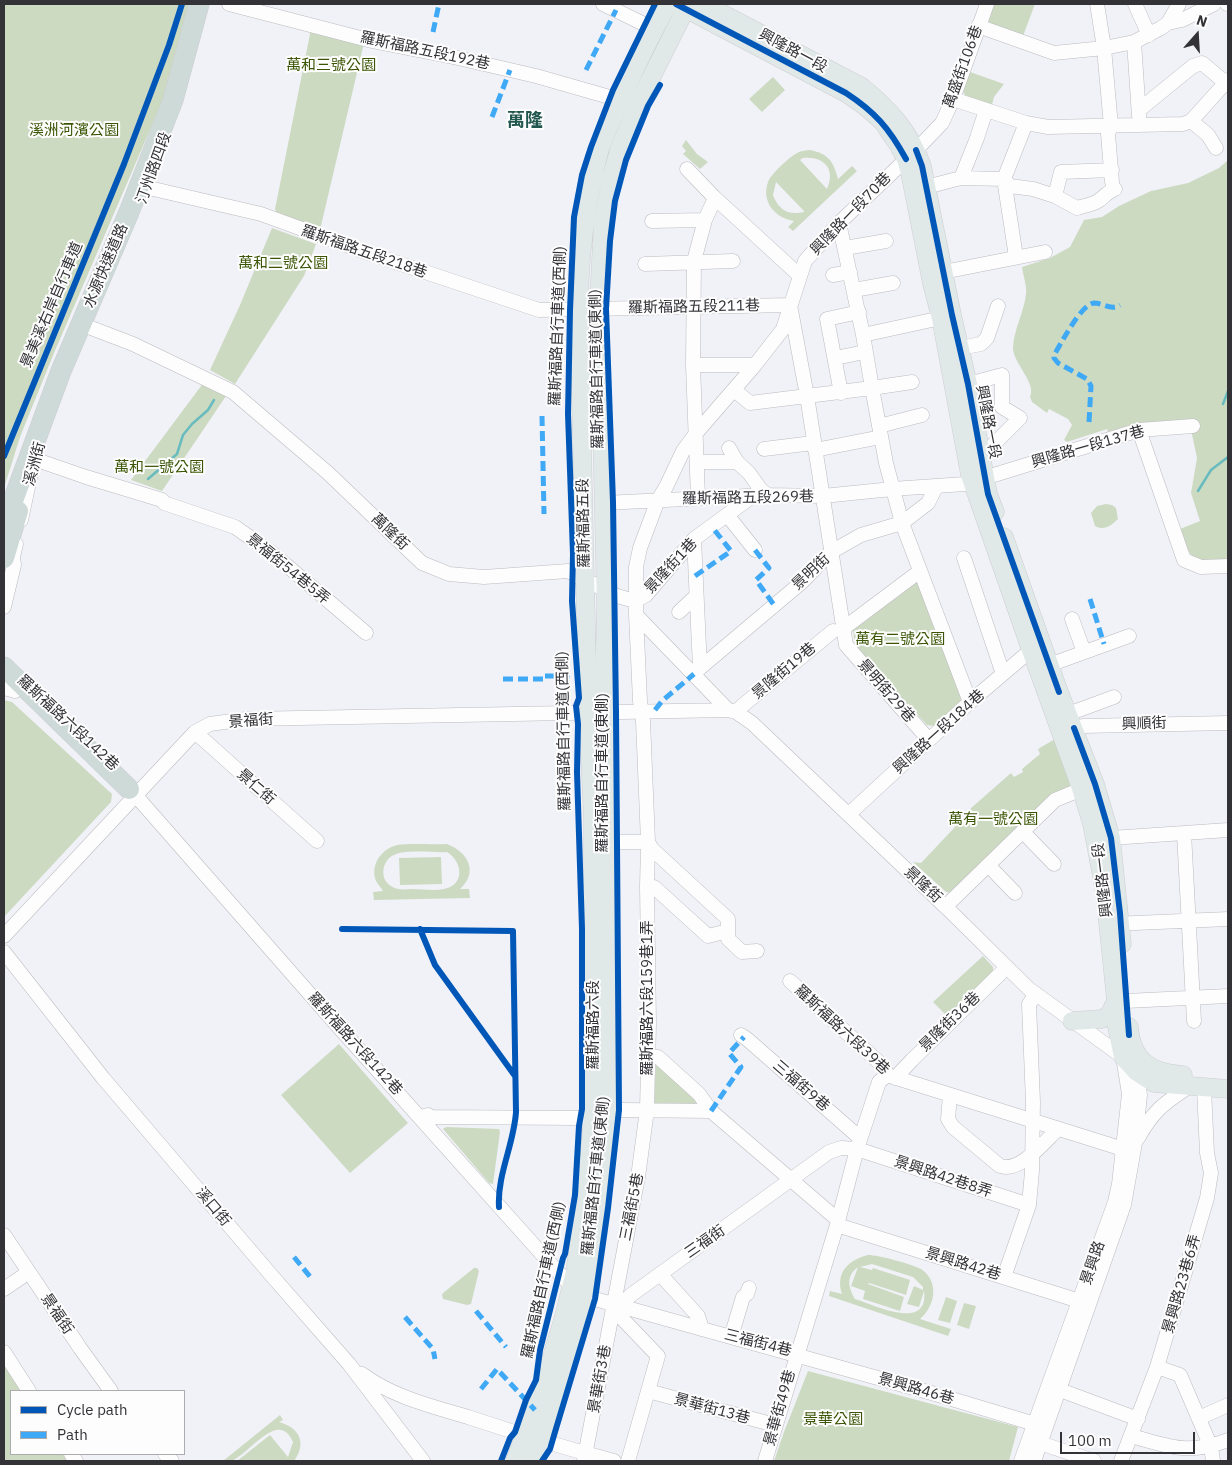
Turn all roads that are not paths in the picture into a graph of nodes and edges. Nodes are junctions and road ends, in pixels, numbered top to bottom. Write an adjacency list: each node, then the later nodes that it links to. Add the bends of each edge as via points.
1 (199, 4): 75 (highway, 水源快速道路, via 164,121); 98 (highway, 水源快速道路, via 173,100 60,371)
2 (208, 4): 35 (street, 汀州路四段)
3 (229, 4): 21 (street, 羅斯福路五段192巷, via 372,41 536,76)
4 (603, 4): 15 (street)
5 (668, 4): 15 (main road, 羅斯福路五段)
6 (704, 4): 29 (main road, 興隆路一段, via 862,87 894,116)
7 (987, 4): 14 (street, 萬盛街106巷)
8 (1097, 4): 18 (street)
9 (1135, 4): 16 (street)
10 (1179, 4): 13 (street)
11 (1214, 4): 13 (street, via 1182,20)
12 (684, 5): 29 (main road, 興隆路一段, via 846,93 882,121); 57 (main road, 羅斯福路五段, via 620,147 611,178 603,223)
13 (1168, 23): 16 (street)
14 (978, 26): 18 (street, via 1054,53); 20 (street, 萬盛街106巷)
15 (654, 28): 21 (main road, 羅斯福路五段)
16 (1149, 35): 17 (street)
17 (1134, 42): 18 (street); 23 (street)
18 (1104, 48): 27 (street)
19 (1227, 82): 23 (street, via 1202,63 1193,66); 24 (street)
20 (953, 99): 22 (street); 29 (street, 萬盛街106巷, via 942,123)
21 (620, 100): 58 (main road, 羅斯福路五段, via 600,152 586,216)
22 (986, 110): 25 (street); 31 (street)
23 (1139, 110): 26 (street)
24 (1192, 120): 26 (street, via 1182,124); 28 (street)
25 (1026, 123): 27 (street, via 1048,127); 32 (street)
26 (1140, 125): 27 (street)
27 (1111, 126): 33 (street, via 1108,134)
28 (1216, 148)
29 (911, 154): 34 (main road, 興隆路一段); 40 (street, 興隆路一段70巷); 49 (main road, 興隆路一段)
30 (687, 170): 37 (street)
31 (961, 178): 32 (street); 34 (street)
32 (1004, 179): 36 (street, via 1010,186); 44 (street)
33 (1113, 180): 36 (street, via 1099,200 1092,204 1076,208); 36 (street, via 1061,172)
34 (926, 187): 49 (main road, 興隆路一段)
35 (149, 188): 58 (street, 羅斯福路五段218巷, via 261,214 539,310); 61 (street, 汀州路四段)
36 (1055, 196)
37 (715, 198): 38 (street); 51 (street)
38 (705, 220): 39 (street); 45 (street)
39 (652, 221)
40 (839, 223): 42 (street); 51 (street, 興隆路一段70巷, via 805,261)
41 (886, 241): 42 (street)
42 (845, 248): 48 (street)
43 (1046, 252): 44 (street)
44 (1016, 257): 49 (street)
45 (694, 261): 46 (street); 47 (street); 56 (street)
46 (734, 261)
47 (645, 264)
48 (850, 272): 50 (street); 53 (street)
49 (937, 273): 60 (main road, 興隆路一段); 63 (main road, 興隆路一段)
50 (833, 275)
51 (800, 276): 54 (street, 興隆路一段70巷)
52 (893, 282): 53 (street)
53 (854, 290): 59 (street)
54 (790, 305): 56 (street, 羅斯福路五段211巷); 67 (street, 興隆路一段70巷, via 783,329); 73 (street, 景明街29巷)
55 (998, 306): 63 (street, via 986,338 980,344)
56 (693, 307): 57 (street, 羅斯福路五段211巷); 66 (street)
57 (599, 309): 58 (street, 羅斯福路五段218巷); 94 (main road, 羅斯福路五段)
58 (579, 310): 107 (main road, 羅斯福路五段)
59 (859, 312): 62 (street); 65 (street, via 827,319)
60 (941, 318): 62 (street); 87 (main road, 興隆路一段, via 970,475)
61 (86, 326): 84 (street, 溪洲街); 107 (street, 萬隆街, via 133,344 233,392 328,474 422,563 449,574 484,577 568,571)
62 (863, 335): 64 (street)
63 (960, 348): 69 (main road, 興隆路一段)
64 (866, 352): 65 (street); 70 (street)
65 (835, 358): 72 (street)
66 (693, 365): 67 (street); 78 (street)
67 (755, 365): 71 (street, 興隆路一段70巷)
68 (912, 382): 70 (street)
69 (968, 384): 83 (main road, 興隆路一段); 83 (street, via 1002,375 1002,407 1022,416)
70 (872, 388): 72 (street); 79 (street)
71 (734, 390): 73 (street, via 750,403); 78 (street, 興隆路一段70巷)
72 (841, 392): 73 (street)
73 (807, 396): 80 (street, 景明街29巷)
74 (922, 415): 79 (street)
75 (39, 416): 95 (highway, 水源快速道路); 102 (highway)
76 (1193, 426): 77 (street, 興隆路一段137巷)
77 (1139, 430): 87 (street, 興隆路一段137巷); 104 (street, via 1184,560 1201,567)
78 (697, 432): 85 (street); 93 (street, 興隆路一段70巷, via 683,451)
79 (880, 432): 80 (street); 89 (street)
80 (814, 446): 82 (street); 91 (street, 景明街29巷)
81 (729, 448): 86 (street)
82 (764, 449)
83 (982, 456): 87 (main road, 興隆路一段)
84 (34, 459): 102 (street, 溪洲街); 115 (street, 景福街54巷5弄, via 235,527 272,553)
85 (697, 462): 86 (street); 92 (street)
86 (737, 462): 90 (street, via 749,473)
87 (980, 481): 88 (street); 117 (main road, 興隆路一段); 120 (main road, 興隆路一段, via 988,494)
88 (936, 487): 89 (street); 97 (street, 景明街, via 928,503)
89 (892, 489): 91 (street, 羅斯福路五段269巷); 97 (street)
90 (761, 495): 91 (street, 羅斯福路五段269巷); 92 (street, 羅斯福路五段269巷); 96 (street, 景隆街1巷)
91 (823, 496): 101 (street, 景明街29巷)
92 (698, 498): 93 (street, 羅斯福路五段269巷)
93 (658, 500): 94 (street, 羅斯福路五段269巷); 111 (street, 興隆路一段70巷, via 636,567)
94 (604, 503): 108 (main road, 羅斯福路五段)
95 (4, 514)
96 (728, 516): 99 (street, 景隆街1巷); 100 (street)
97 (902, 523): 101 (street, 景明街, via 861,535); 105 (street)
98 (4, 525)
99 (694, 539): 109 (street); 111 (street, 景隆街1巷)
100 (755, 550)
101 (831, 552): 114 (street, 景明街29巷); 122 (street, 景明街, via 802,582)
102 (8, 557): 106 (street); 110 (street, 溪洲街, via 14,565)
103 (964, 558): 123 (street)
104 (1228, 566)
105 (920, 571): 114 (street, 景隆街19巷); 127 (street)
106 (4, 577)
107 (585, 579): 108 (street, 景隆街); 130 (main road, 羅斯福路六段)
108 (605, 589): 111 (street, 景隆街); 130 (main road, 羅斯福路六段)
109 (696, 602): 112 (street); 122 (street)
110 (4, 606)
111 (636, 608): 122 (street, 景隆街); 128 (street, 興隆路一段70巷)
112 (679, 612)
113 (1072, 619): 118 (street)
114 (838, 629): 129 (street, 景隆街19巷); 134 (street, 景明街29巷, via 846,645)
115 (366, 633)
116 (1129, 636): 118 (street)
117 (1031, 650): 123 (street, 興隆路一段184巷); 132 (main road, 興隆路一段)
118 (1084, 652): 120 (street)
119 (4, 659): 136 (street, 羅斯福路六段142巷, via 121,770)
120 (1049, 664): 132 (main road, 興隆路一段)
121 (4, 667): 136 (highway)
122 (697, 671): 129 (street, 景隆街)
123 (1003, 674): 127 (street, 興隆路一段184巷)
124 (4, 680): 125 (street, 羅斯福路六段142巷)
125 (9, 690): 136 (street, 羅斯福路六段142巷, via 111,781)
126 (1114, 697): 132 (street)
127 (970, 702): 134 (street, 興隆路一段184巷)
128 (643, 711): 129 (street); 130 (street); 144 (street, 興隆路一段70巷)
129 (732, 711): 137 (street, 景隆街, via 752,724)
130 (597, 713): 133 (street, 景福街, via 246,719 210,724); 143 (main road, 羅斯福路六段); 175 (main road, 羅斯福路六段, via 593,821)
131 (1228, 722): 132 (street, 興順街)
132 (1068, 724): 135 (main road, 興隆路一段)
133 (195, 732): 136 (street, 景福街); 142 (street, 景仁街)
134 (929, 740): 137 (street, 興隆路一段184巷)
135 (1088, 786): 139 (street, via 1055,800); 141 (main road, 興隆路一段); 152 (main road, 興隆路一段, via 1096,843)
136 (133, 792): 154 (street, 景福街); 176 (street, 羅斯福路六段142巷)
137 (848, 814): 149 (street, 景隆街)
138 (1228, 830): 140 (street)
139 (1023, 832): 145 (street); 146 (street)
140 (1184, 833): 141 (street); 151 (street)
141 (1111, 838): 152 (main road, 興隆路一段)
142 (317, 841)
143 (607, 842): 144 (street); 175 (main road, 羅斯福路六段)
144 (648, 842): 147 (street); 153 (street, via 652,850 728,919)
145 (1054, 864)
146 (988, 865): 148 (street); 149 (street)
147 (647, 887): 153 (street, via 654,887 708,936); 166 (street, 羅斯福路六段159巷1弄)
148 (1015, 893)
149 (946, 906): 157 (street, 景隆街)
150 (1228, 919): 151 (street)
151 (1188, 921): 152 (street); 161 (street)
152 (1114, 924): 162 (main road, 興隆路一段)
153 (728, 932): 155 (street, via 728,939 742,952)
154 (4, 936)
155 (757, 951)
156 (4, 952): 199 (street, 溪口街, via 103,1078)
157 (1006, 968): 159 (street, 景隆街); 168 (street, 景隆街36巷, via 912,1060)
158 (790, 981): 168 (street, 羅斯福路六段39巷)
159 (1036, 994): 163 (street, 景隆街); 177 (street, via 1028,1004)
160 (1228, 996): 161 (street)
161 (1193, 998): 162 (street); 164 (street)
162 (1121, 1001): 163 (main road, via 1102,1019); 167 (main road, 興隆路一段, via 1116,1027)
163 (1072, 1021): 167 (street, 景隆街)
164 (1194, 1021)
165 (741, 1035): 179 (street, 三福街9巷)
166 (649, 1057): 173 (street, 羅斯福路六段159巷1弄); 174 (street, via 658,1058 699,1094)
167 (1135, 1061): 170 (main road); 180 (street, 景興路, via 1129,1094); 180 (street, 景興路, via 1140,1095)
168 (891, 1076): 172 (street); 179 (street, via 879,1082)
169 (1228, 1078): 170 (main road)
170 (1202, 1084): 171 (main road); 180 (street, via 1162,1104); 198 (street, 景興路23巷6弄, via 1211,1173 1207,1198)
171 (1228, 1089)
172 (950, 1095): 177 (street); 181 (street, via 948,1119 953,1127 1000,1166 1014,1166)
173 (647, 1110): 174 (street); 175 (street); 193 (street, 三福街5巷)
174 (711, 1111): 182 (street)
175 (601, 1113): 176 (street, via 578,1118); 191 (main road, 羅斯福路六段, via 600,1205)
176 (420, 1117): 191 (street, 羅斯福路六段142巷)
177 (1033, 1121): 178 (street); 181 (street)
178 (1058, 1129): 180 (street); 181 (street)
179 (858, 1143): 182 (street, 三福街, via 829,1152); 183 (street, 景興路42巷8弄); 184 (street)
180 (1129, 1146): 192 (street, 景興路)
181 (1033, 1154): 183 (street)
182 (792, 1180): 184 (street); 187 (street, 三福街)
183 (1028, 1205): 188 (street)
184 (837, 1222): 188 (street, 景興路42巷); 197 (street, 三福街4巷)
185 (4, 1235): 186 (street, 景福街)
186 (29, 1272): 190 (street); 201 (street, 景福街)
187 (660, 1274): 193 (street, 三福街); 194 (street, via 698,1316)
188 (1004, 1276): 192 (street, 景興路42巷)
189 (750, 1288): 195 (street, via 743,1297)
190 (4, 1289)
191 (578, 1291): 193 (street, 三福街4巷); 210 (main road, 羅斯福路六段, via 582,1314)
192 (1084, 1303): 202 (street, 景興路); 207 (street, 景興路)
193 (615, 1306): 194 (street, 三福街4巷); 203 (street, via 658,1356); 214 (street, 景華街3巷)
194 (702, 1330): 195 (street, 三福街4巷)
195 (731, 1338): 197 (street, 三福街4巷)
196 (4, 1352): 200 (street)
197 (797, 1356): 207 (street, 景興路46巷); 208 (street, 景華街49巷)
198 (1159, 1361): 205 (street, via 1180,1375); 206 (street, 景興路23巷6弄)
199 (349, 1364): 210 (street, via 391,1392); 215 (street, 溪口街)
200 (28, 1390)
201 (110, 1390)
202 (1060, 1390): 206 (street); 212 (street, 景興路)
203 (648, 1391): 208 (street, 景華街13巷); 219 (street)
204 (1228, 1405): 205 (street)
205 (1199, 1418): 213 (street)
206 (1138, 1419): 209 (street, 景興路23巷6弄)
207 (1034, 1424): 221 (street, 景興路)
208 (775, 1426): 220 (street, 景華街49巷)
209 (1132, 1436): 213 (street, via 1173,1448); 224 (street, 景興路23巷6弄)
210 (533, 1438): 214 (street, via 552,1442); 216 (main road, 羅斯福路六段); 217 (main road, 羅斯福路六段)
211 (1228, 1440): 213 (street)
212 (1040, 1443): 222 (street, 景興路); 223 (street)
213 (1211, 1447): 225 (street)
214 (585, 1457): 218 (street)
215 (423, 1461)
216 (515, 1461)
217 (532, 1461)
218 (614, 1461)
219 (628, 1461)
220 (765, 1461)
221 (1021, 1461)
222 (1034, 1461)
223 (1094, 1461)
224 (1122, 1461)
225 (1213, 1461)

